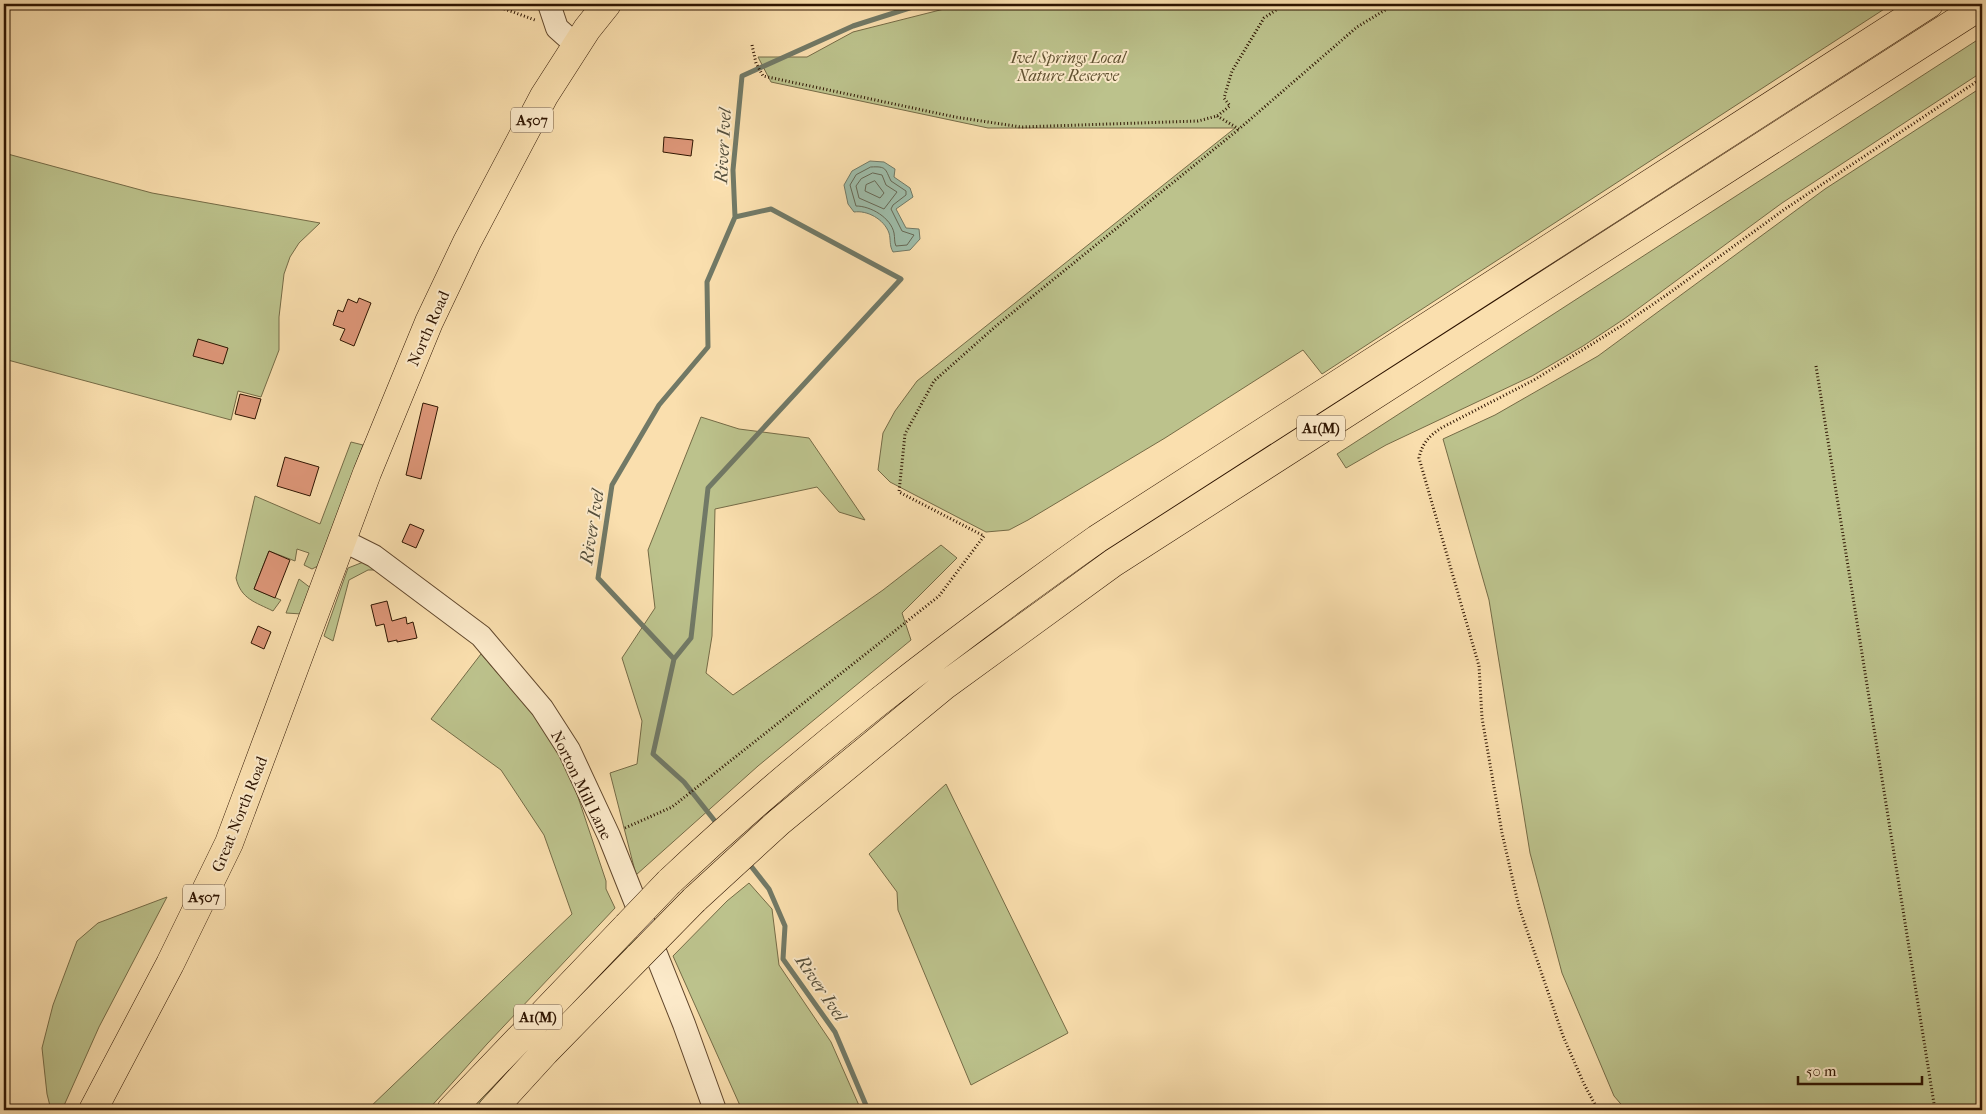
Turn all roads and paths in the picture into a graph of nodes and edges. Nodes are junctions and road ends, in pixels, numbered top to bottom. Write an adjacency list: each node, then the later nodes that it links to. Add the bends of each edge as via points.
1 (491, 4): 8 (path)
2 (549, 4): 8 (street)
3 (1285, 4): 12 (path, via 1264,18 1232,71 1224,98 1230,106)
4 (1395, 4): 13 (path, via 1357,27)
5 (1929, 4): 19 (main road, A1(M), bridge, via 1097,539 991,613 837,733 751,806 670,882)
6 (1982, 5): 20 (main road, A1(M), bridge, via 1113,563 944,686 779,822 694,900)
7 (601, 6): 10 (main road, North Road / A507)
8 (557, 28): 10 (street)
9 (752, 45): 12 (path, via 763,76 955,117 1021,127 1198,121)
10 (576, 46): 15 (main road, North Road / A507, via 544,96 429,322)
11 (1982, 78): 22 (path, via 1785,209 1621,326 1534,380 1448,424 1431,435 1421,448 1419,458 1479,666 1482,718 1502,834 1519,907 1563,1036)
12 (1217, 116): 13 (path)
13 (1239, 129): 17 (path, via 996,326 934,381 905,434 899,492 984,536 939,596 672,807)
14 (1816, 366): 23 (path)
15 (342, 540): 16 (main road, North Road / A507); 17 (street, Norton Mill Lane, via 374,556 481,636 542,708 569,750)
16 (294, 674): 18 (main road, Great North Road / A507, via 229,842 170,964)
17 (609, 836): 21 (street, Norton Mill Lane)
18 (93, 1110)
19 (451, 1110)
20 (492, 1110)
21 (715, 1110)
22 (1598, 1110)
23 (1935, 1110)

